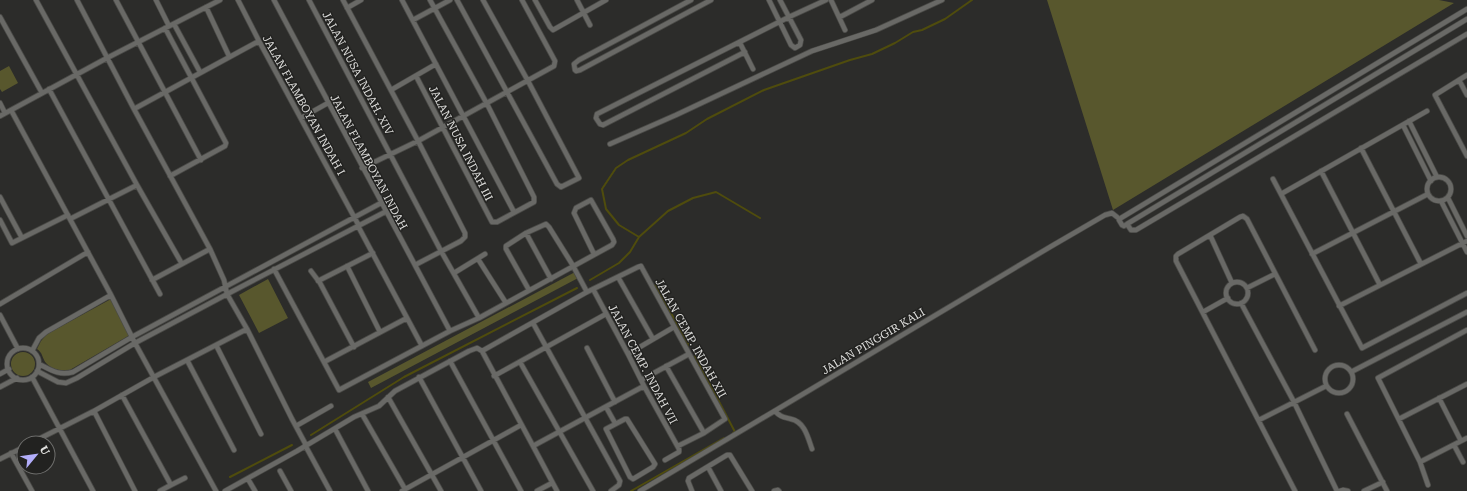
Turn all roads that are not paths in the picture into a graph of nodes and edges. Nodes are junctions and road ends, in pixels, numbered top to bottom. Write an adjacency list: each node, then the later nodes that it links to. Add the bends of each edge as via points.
1 (36, 0): 53 (street)
2 (77, 0): 49 (street)
3 (116, 0): 45 (street)
4 (156, 0): 41 (street)
5 (220, 0): 29 (street)
6 (238, 0): 44 (street, JALAN FLAMBOYAN INDAH I)
7 (274, 0): 68 (street, JALAN FLAMBOYAN INDAH)
8 (309, 0): 83 (street, JALAN NUSA INDAH. XIV)
9 (343, 0): 30 (street)
10 (361, 0): 30 (street)
11 (402, 0): 37 (street)
12 (430, 0): 31 (street)
13 (450, 0): 31 (street)
14 (457, 0): 65 (street)
15 (484, 0): 59 (street)
16 (522, 0): 59 (street, via 555,63 553,67)
17 (535, 0): 33 (street, via 552,30)
18 (577, 0): 33 (street)
19 (606, 0): 33 (street)
20 (691, 0): 21 (street, via 579,60 574,64 576,72)
21 (710, 0)
22 (769, 0): 28 (street)
23 (826, 0): 34 (street)
24 (831, 0): 35 (street)
25 (872, 0): 35 (street)
26 (942, 0): 81 (street, via 876,30 812,51)
27 (780, 1): 28 (street); 34 (street)
28 (772, 6): 39 (street)
29 (206, 7): 41 (street); 48 (street)
30 (347, 8): 62 (street)
31 (435, 8): 37 (street); 69 (street)
32 (1467, 9): 56 (street)
33 (583, 12): 40 (street)
34 (789, 17): 39 (street); 39 (street, via 801,40 798,47 791,45)
35 (840, 17): 42 (street)
36 (0, 18): 64 (street)
37 (413, 20): 50 (street)
38 (1467, 20): 60 (street)
39 (780, 22): 46 (street)
40 (590, 25)
41 (169, 26): 45 (street); 52 (street); 57 (street)
42 (845, 30)
43 (1467, 34): 107 (street, via 1136,230 1131,230)
44 (258, 41): 48 (street); 76 (street, JALAN FLAMBOYAN INDAH I)
45 (138, 42): 49 (street); 63 (street)
46 (740, 43): 47 (street); 47 (street, via 597,114 596,118 603,125)
47 (745, 52): 51 (street)
48 (229, 56): 52 (street)
49 (107, 58): 53 (street); 70 (street)
50 (436, 64): 55 (street); 75 (street)
51 (753, 69)
52 (200, 72): 57 (street)
53 (76, 75): 61 (street); 92 (street)
54 (1467, 75): 58 (street)
55 (416, 76): 62 (street); 79 (street, JALAN NUSA INDAH III)
56 (1354, 77): 60 (street); 107 (street, via 1119,220 1122,226)
57 (191, 78): 63 (street); 85 (street, via 226,143)
58 (1459, 80): 66 (street); 84 (street, via 1435,95)
59 (528, 81): 65 (street); 65 (street, via 579,178 564,186 560,187 557,184)
60 (1358, 85): 107 (street)
61 (49, 89): 64 (street); 97 (street)
62 (391, 90): 80 (street)
63 (165, 92): 70 (street); 85 (street)
64 (42, 93): 71 (street)
65 (507, 93): 69 (street)
66 (1467, 95)
67 (0, 103): 73 (street)
68 (328, 103): 76 (street); 86 (street, JALAN FLAMBOYAN INDAH)
69 (487, 104): 75 (street); 101 (street, via 534,197 534,202)
70 (134, 109): 88 (street)
71 (11, 110): 73 (street); 103 (street)
72 (1427, 111): 77 (street)
73 (5, 113): 74 (street)
74 (0, 116)
75 (463, 116): 79 (street); 101 (street)
76 (301, 118): 105 (street, JALAN FLAMBOYAN INDAH I)
77 (1409, 121): 78 (street); 89 (street)
78 (1402, 125): 82 (street); 91 (street)
79 (443, 128): 80 (street); 101 (street, JALAN NUSA INDAH III, via 490,220 494,223)
80 (418, 141): 83 (street); 116 (street, via 465,233 464,239)
81 (610, 144)
82 (1361, 148): 87 (street); 102 (street)
83 (391, 154): 86 (street); 116 (street, JALAN NUSA INDAH. XIV)
84 (1467, 156)
85 (201, 160): 88 (street)
86 (362, 168): 99 (street, JALAN FLAMBOYAN INDAH)
87 (1321, 171): 93 (street); 110 (street)
88 (170, 176): 115 (street)
89 (1437, 177): 91 (street); 96 (street, via 1443,177 1452,186)
90 (1273, 179): 93 (street)
91 (1431, 180): 94 (street)
92 (137, 185): 97 (street); 124 (street)
93 (1281, 194): 122 (street)
94 (1428, 194): 98 (street, via 1436,201); 102 (street)
95 (0, 197): 113 (street)
96 (1448, 198): 98 (street); 112 (street)
97 (108, 199): 103 (street); 135 (street)
98 (1441, 201): 114 (street)
99 (381, 203): 100 (street, JALAN FLAMBOYAN INDAH); 105 (street)
100 (385, 212): 108 (street); 126 (street, JALAN FLAMBOYAN INDAH)
101 (514, 212)
102 (1394, 212): 110 (street); 125 (street)
103 (69, 217): 113 (street); 117 (street)
104 (1117, 217): 207 (street, JALAN PINGGIR KALI, via 1112,213 1105,215)
105 (355, 218): 108 (street, JALAN FLAMBOYAN INDAH I); 139 (street)
106 (0, 220): 113 (street, via 12,243)
107 (1128, 224)
108 (359, 226): 119 (street, JALAN FLAMBOYAN INDAH I); 129 (street)
109 (526, 233): 128 (street, via 546,224); 134 (street); 141 (street, via 507,245 506,249)
110 (1353, 233): 122 (street); 138 (street)
111 (1210, 235): 132 (street, via 1243,216 1247,219); 137 (street); 153 (street, via 1176,256 1176,261)
112 (1467, 236)
113 (22, 238)
114 (1465, 242): 118 (street); 125 (street)
115 (210, 249): 124 (street); 139 (street)
116 (442, 251): 126 (street); 131 (street, JALAN NUSA INDAH. XIV)
117 (88, 252): 147 (street); 151 (street)
118 (1467, 252)
119 (372, 253): 127 (street); 157 (street, JALAN FLAMBOYAN INDAH I)
120 (485, 254): 123 (street)
121 (594, 254): 121 (street, via 614,242 591,200 574,211); 128 (street)
122 (1312, 254): 152 (street)
123 (478, 259): 131 (street); 149 (street)
124 (182, 264): 135 (street)
125 (1421, 264): 138 (street)
126 (415, 265): 163 (street, JALAN FLAMBOYAN INDAH)
127 (347, 266): 136 (street); 164 (street)
128 (574, 267): 134 (street); 143 (street)
129 (274, 269): 146 (street); 181 (street)
130 (311, 271): 136 (street)
131 (454, 272): 158 (street, JALAN NUSA INDAH. XIV)
132 (1275, 274): 140 (street); 174 (street)
133 (618, 277): 142 (street, JALAN CEMP. INDAH XII); 160 (street, JALAN CEMP. INDAH XII, via 641,266); 166 (street)
134 (551, 279): 141 (street)
135 (152, 280): 145 (street)
136 (318, 281): 170 (street)
137 (1232, 283): 140 (street, via 1238,282); 148 (street, via 1226,292)
138 (1380, 285): 152 (street)
139 (226, 286): 146 (street); 165 (street)
140 (1246, 288): 150 (street, via 1248,293)
141 (529, 290): 149 (street)
142 (593, 290): 143 (street, JALAN CEMP. INDAH XII); 155 (street, JALAN CEMP. INDAH VII)
143 (587, 292): 159 (street, JALAN CEMP. INDAH XII)
144 (1467, 293): 152 (street, via 1364,348 1360,347)
145 (160, 294)
146 (227, 294): 161 (street); 167 (street)
147 (111, 295): 165 (street); 175 (street, via 46,332 39,338)
148 (1228, 298): 150 (street, via 1231,302); 153 (street)
149 (506, 303): 158 (street)
150 (1241, 303): 203 (street)
151 (0, 304)
152 (1339, 306)
153 (1203, 312): 212 (street)
154 (1467, 312): 187 (street)
155 (606, 314): 171 (street); 177 (street, JALAN CEMP. INDAH VII)
156 (0, 315): 173 (street)
157 (407, 318): 164 (street); 169 (street, JALAN FLAMBOYAN INDAH I)
158 (479, 318): 163 (street)
159 (533, 323): 171 (street); 176 (street, JALAN CEMP. INDAH XII)
160 (674, 327): 166 (street); 178 (street, JALAN CEMP. INDAH XII)
161 (247, 329): 168 (street); 215 (street)
162 (1467, 330): 211 (street, via 1378,378)
163 (450, 331): 169 (street)
164 (380, 332): 170 (street)
165 (132, 337): 167 (street); 183 (street, via 73,372 64,374)
166 (653, 339): 177 (street)
167 (135, 343): 186 (street, via 66,383 58,382); 191 (street)
168 (216, 345): 179 (street); 220 (street)
169 (422, 346): 181 (street, via 339,390)
170 (354, 347): 181 (street)
171 (547, 348): 182 (street); 210 (street)
172 (587, 348): 202 (street)
173 (18, 349): 175 (street); 185 (street, via 9,356)
174 (1315, 350)
175 (32, 351): 183 (street, via 37,356)
176 (482, 352): 180 (street, via 477,348); 189 (street)
177 (628, 354): 194 (street, JALAN CEMP. INDAH VII)
178 (689, 354): 184 (street); 219 (street, JALAN CEMP. INDAH XII, via 725,419)
179 (187, 360): 191 (street); 231 (street)
180 (450, 361): 192 (street); 223 (street)
181 (324, 362)
182 (520, 362): 189 (street); 218 (street)
183 (39, 364): 186 (street)
184 (666, 366): 194 (street); 219 (street)
185 (9, 369): 188 (street); 193 (street)
186 (37, 371): 190 (street)
187 (1351, 372): 197 (street, via 1353,379 1346,392 1331,391); 197 (street, via 1339,364 1332,366 1326,371)
188 (0, 374)
189 (494, 376): 214 (street)
190 (32, 377): 193 (street); 216 (street)
191 (154, 377): 199 (street); 252 (street)
192 (419, 377): 200 (street); 233 (street)
193 (17, 378): 198 (street)
194 (641, 380): 196 (street, JALAN CEMP. INDAH VII)
195 (1467, 384): 201 (street)
196 (644, 386): 202 (street); 228 (street, JALAN CEMP. INDAH VII)
197 (1326, 386): 203 (street)
198 (0, 387)
199 (122, 395): 206 (street); 246 (street)
200 (388, 397): 208 (street, via 379,406); 240 (street)
201 (1439, 398): 211 (street); 224 (street)
202 (615, 402): 205 (street)
203 (1294, 402): 212 (street); 272 (street)
204 (331, 406): 215 (street)
205 (606, 407): 210 (street); 213 (street)
206 (94, 411): 216 (street); 250 (street)
207 (775, 411): 229 (street, via 782,417 796,420 804,428); 265 (street, JALAN PINGGIR KALI)
208 (362, 414): 217 (street); 247 (street)
209 (1347, 414): 243 (street)
210 (585, 418): 218 (street); 264 (street, via 620,481 620,485)
211 (1400, 419): 236 (street)
212 (1259, 420): 271 (street)
213 (615, 423): 213 (street, via 606,429 632,479 654,466 654,463 627,419)
214 (521, 425): 223 (street); 227 (street)
215 (296, 426): 225 (street)
216 (60, 429): 221 (street); 249 (street)
217 (334, 429): 225 (street); 257 (street)
218 (560, 432): 227 (street); 263 (street)
219 (704, 433): 228 (street, JALAN CEMP. INDAH XII)
220 (261, 434)
221 (48, 435)
222 (1467, 438): 224 (street)
223 (493, 440): 233 (street); 260 (street)
224 (1461, 441): 226 (street)
225 (306, 444): 242 (street); 256 (street)
226 (1454, 445): 236 (street); 237 (street)
227 (533, 446): 244 (street)
228 (678, 446): 235 (street, via 679,452)
229 (812, 449)
230 (16, 450): 232 (street)
231 (234, 450)
232 (11, 453): 234 (street); 248 (street)
233 (462, 457): 240 (street); 259 (street)
234 (0, 459)
235 (665, 460)
236 (1420, 462): 245 (street)
237 (1462, 462)
238 (708, 467): 266 (street, via 688,478); 267 (street); 268 (street, via 730,455)
239 (280, 471): 255 (street)
240 (432, 474): 247 (street); 258 (street)
241 (185, 478): 246 (street)
242 (248, 479): 253 (street); 254 (street)
243 (1383, 482): 274 (street); 275 (street)
244 (552, 483): 261 (street); 262 (street)
245 (1428, 485)
246 (171, 486): 251 (street)
247 (403, 490)
248 (32, 491)
249 (93, 491)
250 (135, 491)
251 (160, 491)
252 (216, 491)
253 (225, 491)
254 (255, 491)
255 (291, 491)
256 (330, 491)
257 (368, 491)
258 (441, 491)
259 (481, 491)
260 (521, 491)
261 (537, 491)
262 (557, 491)
263 (593, 491)
264 (610, 491)
265 (640, 491)
266 (692, 491)
267 (721, 491)
268 (752, 491)
269 (774, 491): 270 (street)
270 (779, 491)
271 (1295, 491)
272 (1339, 491): 273 (street)
273 (1348, 491)
274 (1364, 491)
275 (1387, 491)

